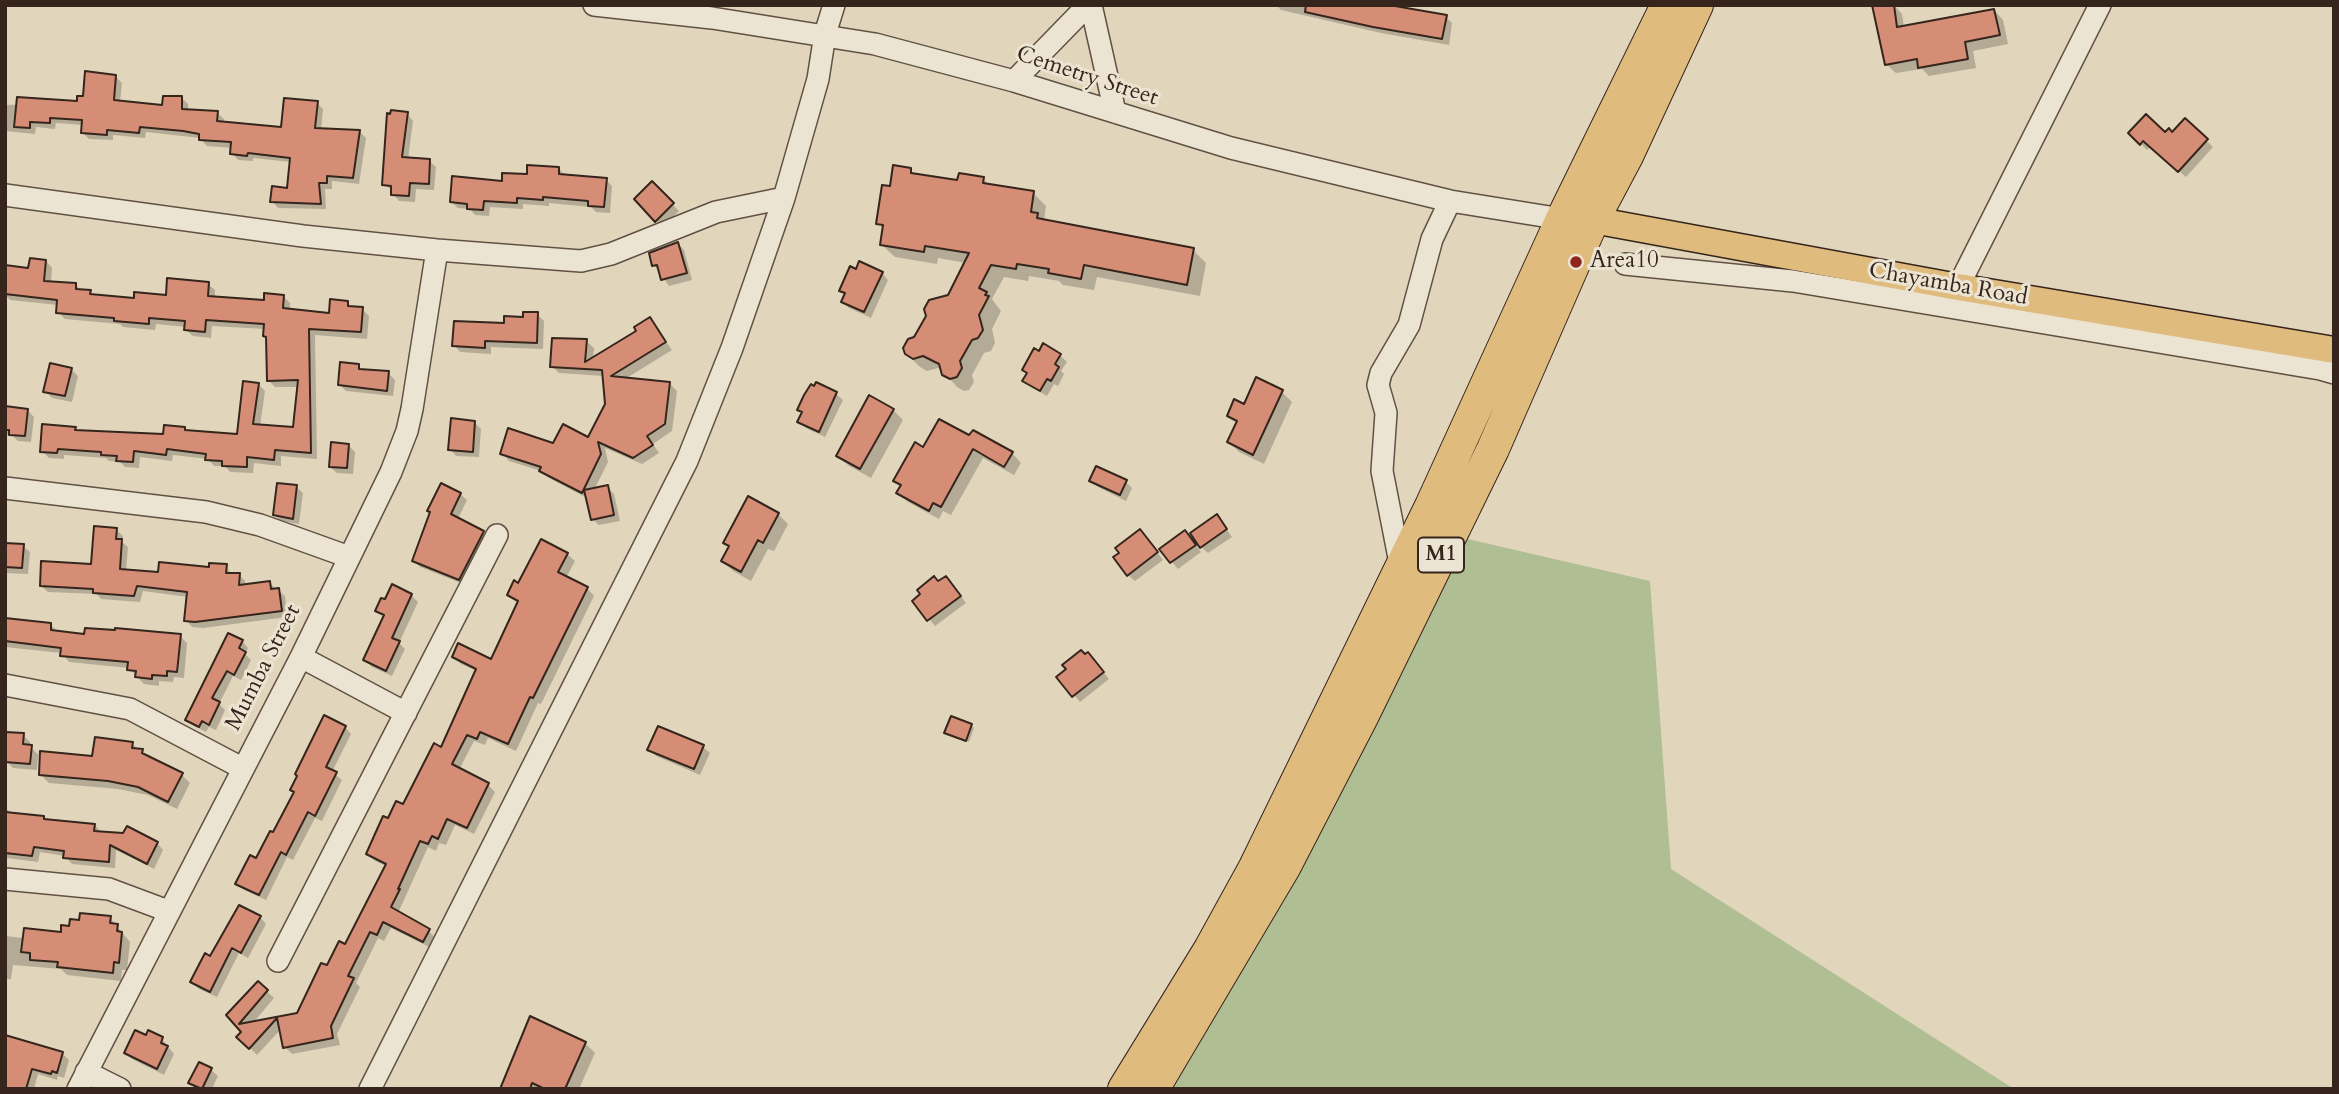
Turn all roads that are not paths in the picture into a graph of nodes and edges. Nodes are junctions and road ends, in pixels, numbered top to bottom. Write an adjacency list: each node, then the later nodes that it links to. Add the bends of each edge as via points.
1 (594, 5): 7 (street, Cemetry Street)
2 (834, 5): 7 (street)
3 (1090, 5): 8 (street); 9 (street)
4 (1667, 5): 13 (highway, M1)
5 (1698, 5): 14 (highway, M1)
6 (2100, 5): 17 (street)
7 (825, 34): 8 (street, Cemetry Street); 11 (street, via 818,79)
8 (1014, 81): 9 (street, Cemetry Street)
9 (1115, 112): 12 (street, Cemetry Street, via 1231,148)
10 (5, 195): 15 (street)
11 (784, 198): 15 (street, via 716,212 611,254 581,261); 33 (street, via 687,461)
12 (1450, 201): 13 (street, Cemetry Street); 23 (street, via 1432,239 1409,325 1378,385 1386,413 1382,471)
13 (1562, 219): 14 (main road, Chayamba Road); 23 (highway, M1)
14 (1593, 220): 17 (main road, Chayamba Road); 35 (highway, M1, via 1493,449 1362,717 1279,878)
15 (437, 250): 22 (street, Mumba Street, via 407,431)
16 (1625, 264): 19 (street, via 1793,281)
17 (1958, 287): 18 (main road, Chayamba Road)
18 (2334, 351)
19 (2334, 373)
20 (5, 488): 22 (street, via 206,512 260,525)
21 (497, 535): 26 (street)
22 (349, 557): 24 (street, Mumba Street)
23 (1401, 568): 34 (highway, M1, via 1254,869)
24 (301, 657): 26 (street); 27 (street, Mumba Street)
25 (5, 685): 27 (street, via 130,709)
26 (406, 713): 30 (street)
27 (242, 768): 29 (street, Mumba Street)
28 (5, 879): 29 (street, via 109,889)
29 (168, 911): 31 (street, Mumba Street)
30 (278, 961)
31 (82, 1080): 32 (street)
32 (120, 1089)
33 (370, 1089)
34 (1124, 1089)
35 (1153, 1089)

